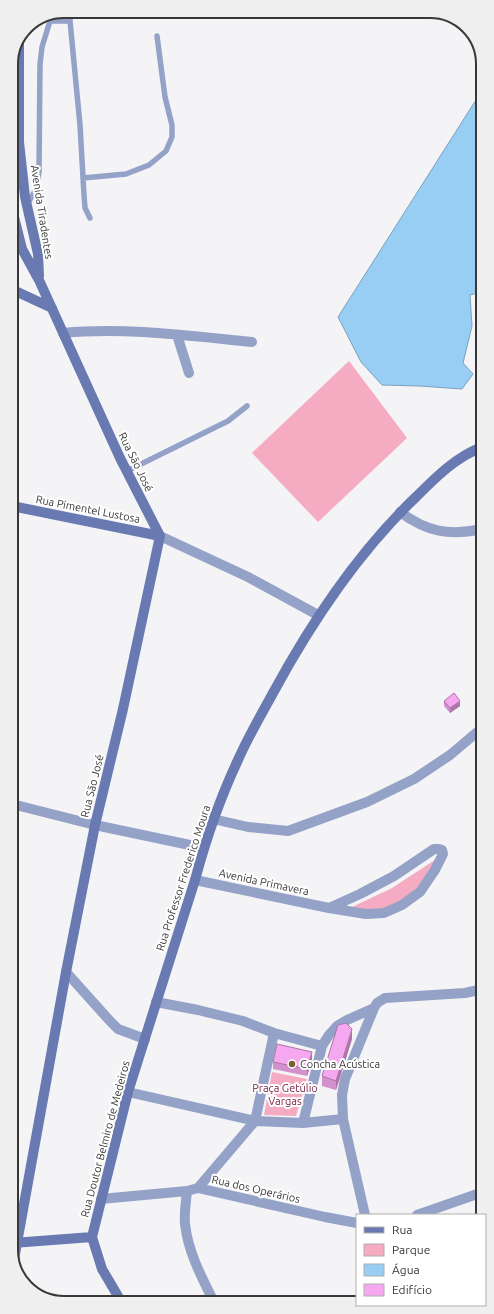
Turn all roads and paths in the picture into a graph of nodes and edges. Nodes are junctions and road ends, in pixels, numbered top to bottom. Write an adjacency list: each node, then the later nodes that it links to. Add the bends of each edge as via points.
1 (54, 19): 3 (lane)
2 (50, 20): 7 (lane, via 40,64 39,172 36,189)
3 (70, 20): 6 (lane)
4 (157, 36): 6 (lane, via 165,97 172,125 172,137 166,151 149,165 126,174)
5 (18, 114): 7 (main road, Avenida Tiradentes)
6 (83, 178): 8 (lane, via 85,208)
7 (27, 206): 10 (main road, Avenida Tiradentes, via 38,254)
8 (90, 218)
9 (18, 233): 10 (main road, Avenida Tiradentes, via 22,249)
10 (39, 280): 12 (main road, Rua São José)
11 (18, 292): 12 (main road)
12 (52, 308): 13 (main road, Rua São José)
13 (63, 333): 14 (street, via 87,330); 19 (main road, Rua São José)
14 (177, 335): 15 (street); 16 (street)
15 (252, 342)
16 (190, 373)
17 (247, 406): 19 (lane, via 228,421)
18 (476, 449): 21 (main road, Rua Professor Frederico Moura, via 443,471)
19 (127, 471): 23 (main road, Rua São José)
20 (18, 507): 23 (main road, Rua Pimentel Lustosa)
21 (400, 512): 22 (street, via 412,522 444,532); 24 (main road, Rua Professor Frederico Moura, via 344,579)
22 (476, 530)
23 (160, 536): 24 (street, via 248,577); 28 (main road, Rua São José)
24 (318, 615): 27 (main road, Rua Professor Frederico Moura, via 241,753)
25 (476, 733): 27 (street, via 450,755 414,779 367,802 313,823 288,831 248,827)
26 (18, 806): 28 (street)
27 (213, 819): 29 (main road, Rua Professor Frederico Moura)
28 (95, 825): 29 (street); 32 (main road, Rua São José)
29 (204, 848): 30 (main road, Rua Professor Frederico Moura)
30 (195, 880): 31 (street, Avenida Primavera); 34 (main road, Rua Professor Frederico Moura)
31 (329, 908): 31 (street, Avenida Primavera, via 366,914 384,913 402,905 420,892 435,870 443,854 442,850 439,848 427,852 394,876)
32 (66, 972): 37 (street, via 118,1029); 50 (main road, Rua São José)
33 (476, 991): 35 (street, via 385,998)
34 (156, 1002): 36 (street, via 242,1021); 37 (main road, Rua Doutor Belmiro de Medeiros)
35 (374, 1008): 38 (street, via 337,1026); 40 (street, via 345,1079 342,1095)
36 (274, 1033): 38 (street); 41 (street)
37 (145, 1039): 39 (main road, Rua Doutor Belmiro de Medeiros)
38 (322, 1046): 42 (street)
39 (128, 1092): 41 (street); 46 (main road, Rua Doutor Belmiro de Medeiros)
40 (343, 1119): 42 (street); 47 (street)
41 (255, 1121): 42 (street); 43 (street)
42 (303, 1123)
43 (198, 1188): 44 (street, Rua dos Operários); 49 (street, Rua dos Operários)
44 (187, 1190): 46 (street, Rua dos Operários); 54 (street, via 185,1225 198,1268)
45 (476, 1194): 48 (street)
46 (101, 1199): 51 (main road, Rua Doutor Belmiro de Medeiros)
47 (365, 1214)
48 (420, 1214)
49 (356, 1223)
50 (18, 1227)
51 (92, 1237): 52 (main road); 53 (main road, via 102,1269)
52 (18, 1243)
53 (118, 1296)
54 (211, 1296)

